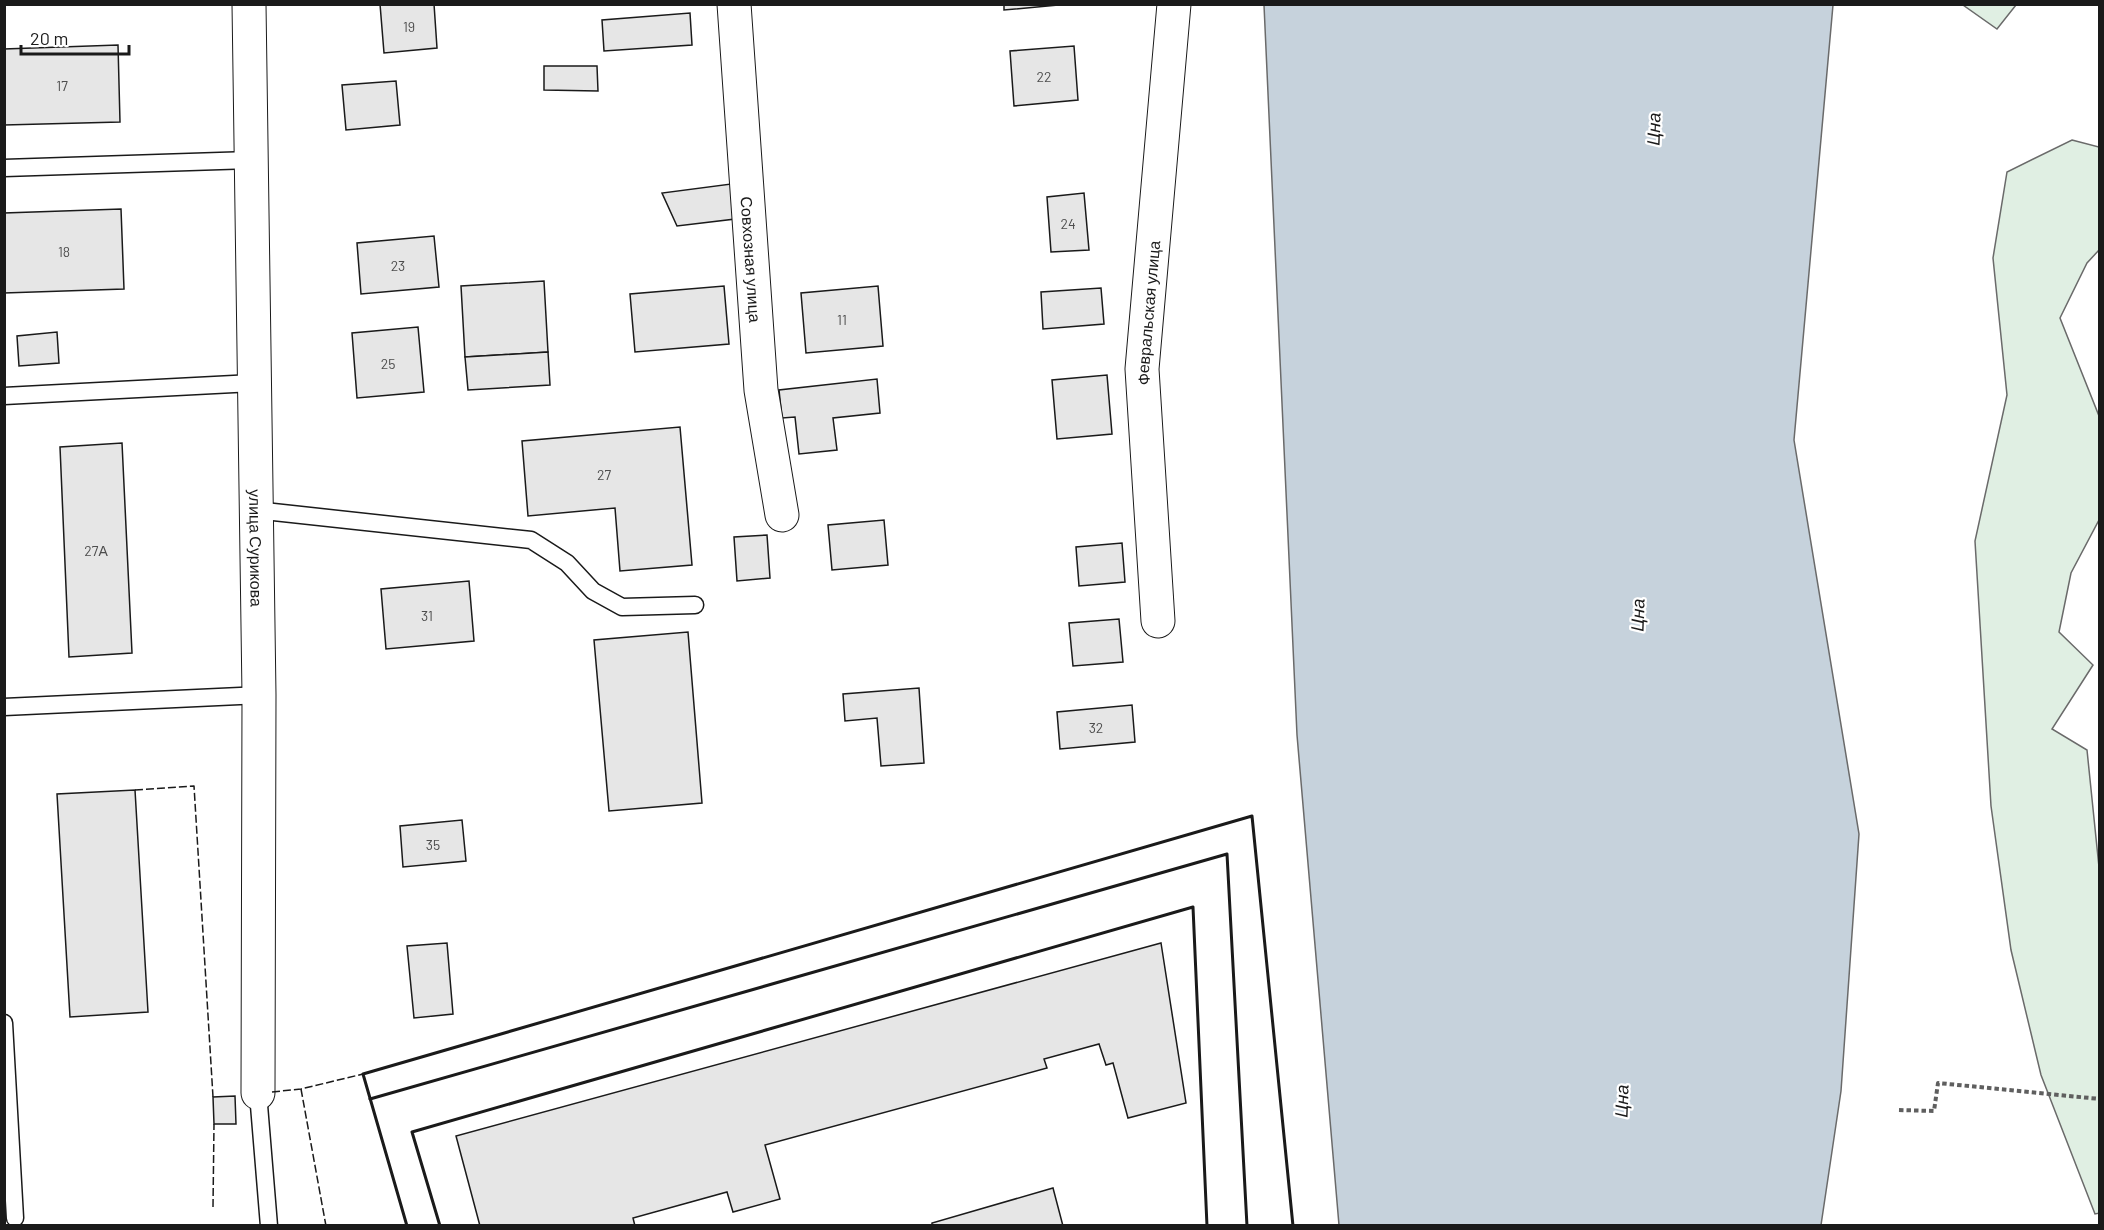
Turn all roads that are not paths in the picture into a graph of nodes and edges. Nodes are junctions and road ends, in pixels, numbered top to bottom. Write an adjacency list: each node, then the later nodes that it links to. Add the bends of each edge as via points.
1 (249, 4): 4 (street, улица Сурикова)
2 (734, 4): 9 (street, Совхозная улица, via 761,390)
3 (1174, 4): 11 (street, Февральская улица, via 1142,369)
4 (250, 160): 5 (lane); 6 (street, улица Сурикова)
5 (4, 168)
6 (253, 383): 7 (lane); 8 (street, улица Сурикова)
7 (4, 396)
8 (255, 510): 10 (lane, via 531,540 567,563 593,591 622,607); 12 (street, улица Сурикова)
9 (782, 515)
10 (695, 605)
11 (1158, 621)
12 (259, 695): 13 (lane); 15 (street, улица Сурикова)
13 (4, 707)
14 (4, 1023): 16 (lane)
15 (258, 1094): 17 (lane)
16 (15, 1218)
17 (269, 1226)

